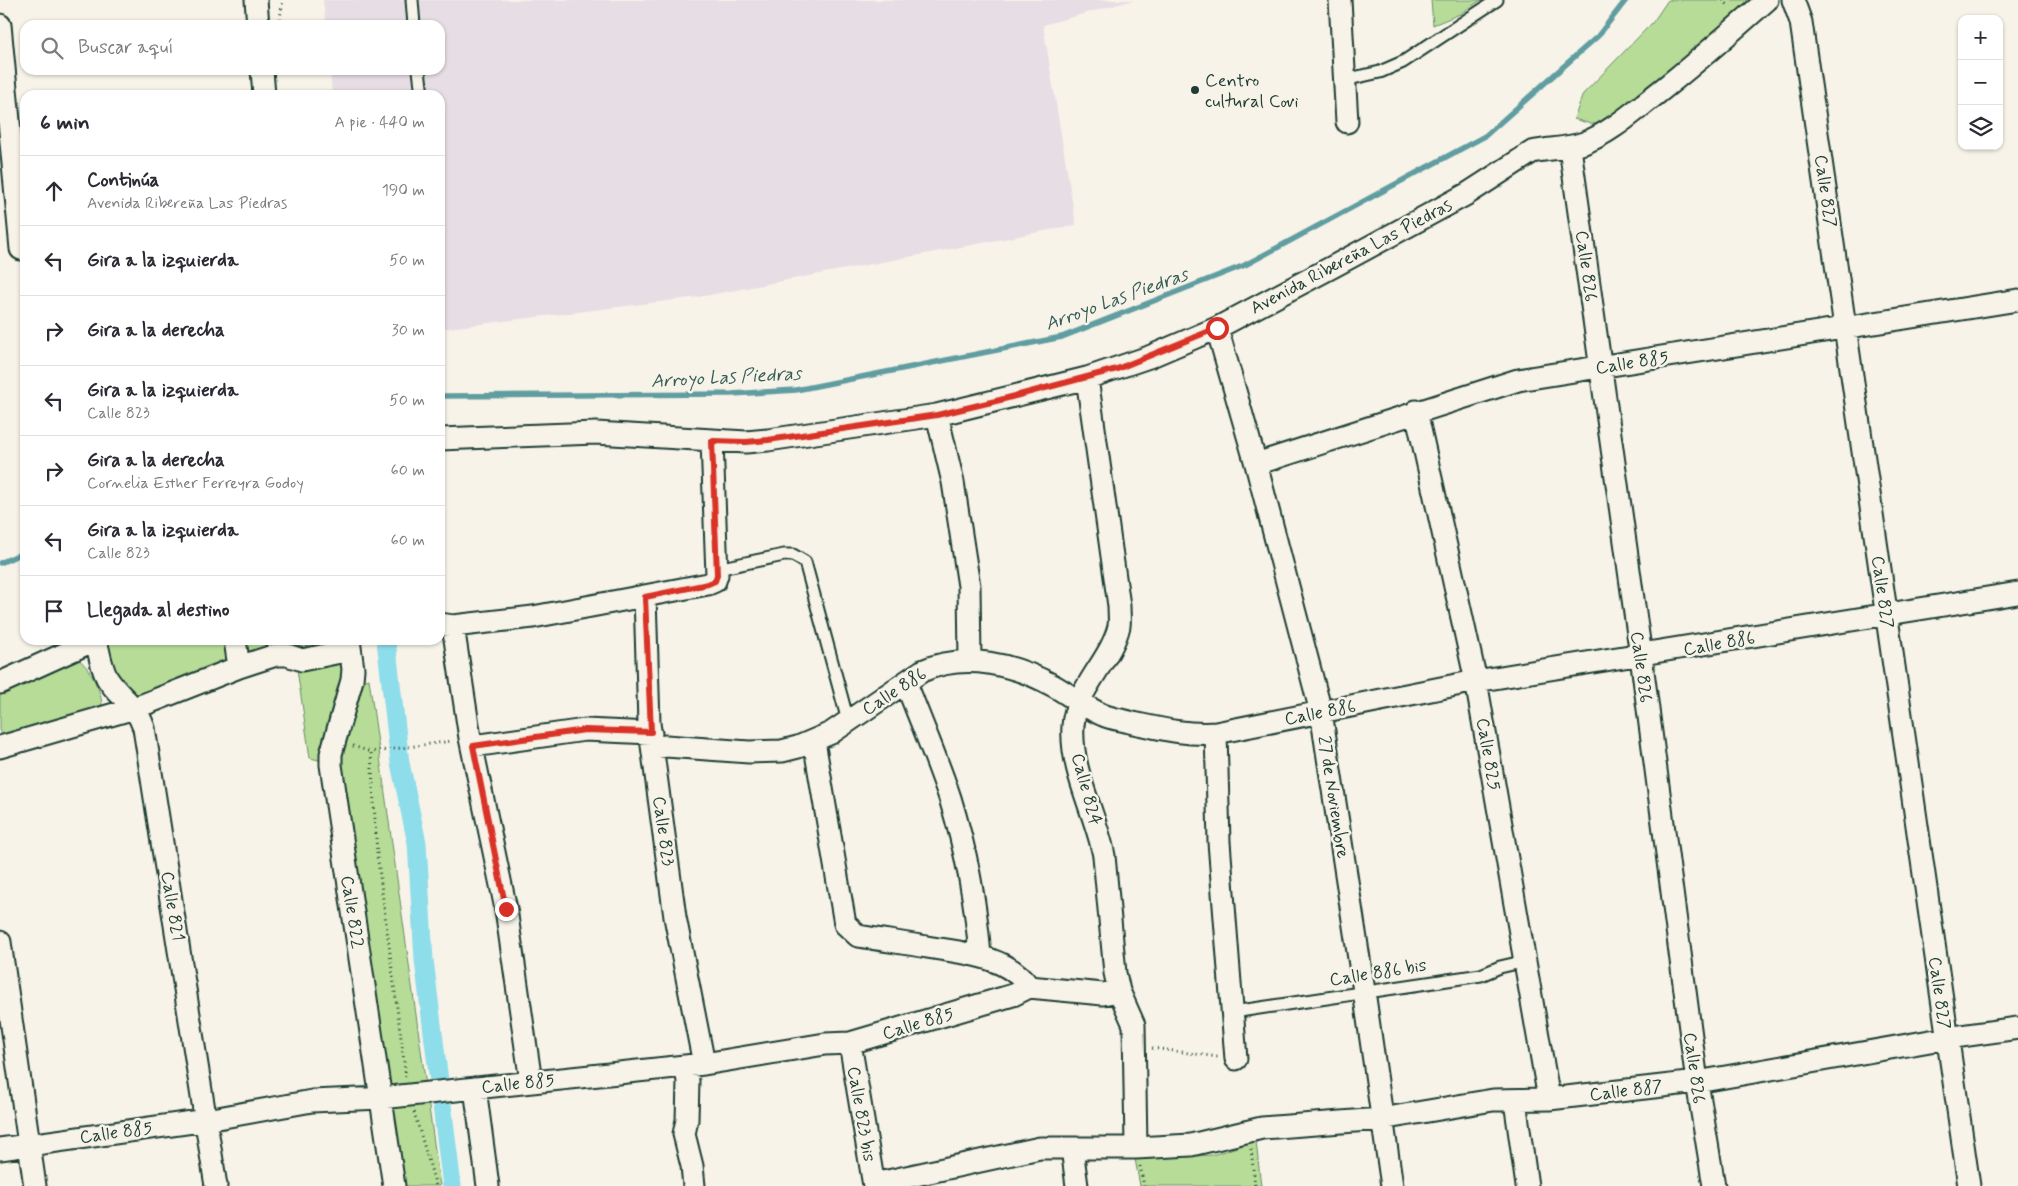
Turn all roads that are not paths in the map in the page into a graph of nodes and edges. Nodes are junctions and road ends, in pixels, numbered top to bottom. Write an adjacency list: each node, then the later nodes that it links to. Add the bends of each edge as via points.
1 (256, 0): 7 (street)
2 (412, 0): 8 (lane)
3 (1340, 0): 13 (street)
4 (1497, 0): 13 (lane, via 1403,62 1380,72)
5 (1767, 0): 17 (street, Avenida Ribereña Las Piedras, via 1623,120 1587,142)
6 (1793, 0): 21 (street, Calle 827, via 1801,22)
7 (258, 20)
8 (414, 20)
9 (0, 25): 12 (street)
10 (262, 75): 14 (street)
11 (420, 75): 15 (lane)
12 (2, 78): 18 (street)
13 (1344, 80): 16 (street)
14 (264, 90)
15 (421, 90)
16 (1347, 122)
17 (1570, 148): 20 (street, Avenida Ribereña Las Piedras, via 1532,152 1467,194); 22 (street, Calle 826)
18 (20, 240)
19 (2018, 300): 21 (street, Calle 885)
20 (1217, 328): 23 (street, Avenida Ribereña Las Piedras, via 1149,357); 28 (street, 27 de Noviembre)
21 (1846, 328): 22 (street, Calle 885); 32 (street, Calle 827)
22 (1600, 367): 24 (street, Calle 885, via 1518,380); 38 (street, Calle 826)
23 (1087, 378): 25 (street, Avenida Ribereña Las Piedras); 44 (street, Calle 824, via 1119,625)
24 (1416, 411): 28 (street, Calle 885); 42 (street, Calle 825)
25 (937, 415): 27 (street, Avenida Ribereña Las Piedras, via 768,440); 39 (street, via 953,482 969,586)
26 (445, 438): 27 (street, Avenida Ribereña Las Piedras, via 565,433)
27 (712, 441): 29 (street)
28 (1256, 464): 46 (street, 27 de Noviembre)
29 (717, 569): 31 (street, via 715,581 708,584); 47 (lane, via 784,555 793,555 805,562)
30 (2018, 593): 32 (street, Calle 886)
31 (645, 597): 33 (street, via 533,617); 49 (street, Calle 823)
32 (1886, 614): 38 (street, Calle 886); 61 (street, Calle 827)
33 (446, 625): 51 (street)
34 (85, 645): 41 (street)
35 (97, 645): 45 (street, Calle 821, via 106,676)
36 (236, 645): 40 (street)
37 (350, 645): 40 (street, via 302,660 287,654 276,655); 68 (street, Calle 822, via 352,680 331,754 331,765)
38 (1641, 656): 42 (street, Calle 886); 66 (street, Calle 826)
39 (970, 660): 43 (street, Calle 886, via 932,667); 44 (street, Calle 886, via 1025,673)
40 (239, 667): 45 (street)
41 (0, 682)
42 (1476, 682): 46 (street, Calle 886); 55 (street, Calle 825)
43 (906, 683): 47 (street, Calle 886); 54 (street, via 950,798 972,885)
44 (1079, 701): 48 (street, Calle 886, via 1104,716 1155,728 1195,734); 57 (street, Calle 824, via 1072,725 1076,763 1101,840)
45 (135, 708): 52 (street); 72 (street, Calle 821, via 144,728)
46 (1321, 712): 48 (street, Calle 886); 58 (street, 27 de Noviembre)
47 (848, 721): 50 (street, Calle 886)
48 (1216, 733): 59 (street, via 1219,842)
49 (652, 740): 50 (street, Calle 886, via 666,746 749,752 771,752); 51 (street, Calle 886, via 585,730); 64 (street, Calle 823)
50 (814, 741): 54 (street, via 845,924 858,936)
51 (472, 742): 65 (street, via 506,909)
52 (0, 747)
53 (0, 942): 73 (street)
54 (980, 956): 56 (street, via 1021,976)
55 (1526, 961): 58 (lane, Calle 886 bis, via 1481,975); 69 (street, Calle 825)
56 (1029, 987): 57 (street, via 1103,994); 62 (street, Calle 885)
57 (1118, 991): 75 (street, Calle 824, via 1134,1025)
58 (1364, 991): 59 (lane, Calle 886 bis); 71 (street, 27 de Noviembre)
59 (1233, 1012): 63 (street)
60 (2018, 1028): 61 (street, Calle 887)
61 (1947, 1038): 66 (street, Calle 887); 87 (street, Calle 827)
62 (850, 1042): 64 (street, Calle 885); 77 (street, Calle 823 bis)
63 (1236, 1059)
64 (694, 1065): 65 (street, Calle 885); 82 (street, Calle 823, via 688,1081 684,1134)
65 (531, 1082): 67 (street, Calle 885)
66 (1697, 1082): 69 (street, Calle 887); 86 (street, Calle 826)
67 (467, 1089): 68 (street, Calle 885); 81 (street)
68 (381, 1098): 72 (street, Calle 885, via 312,1101); 80 (street, Calle 822)
69 (1549, 1099): 70 (street, Calle 887)
70 (1515, 1100): 71 (street, Calle 887, via 1493,1100); 85 (street)
71 (1381, 1119): 75 (street, Calle 887, via 1255,1129 1191,1145); 84 (street, 27 de Noviembre)
72 (207, 1120): 73 (street, Calle 885); 79 (street, Calle 821)
73 (29, 1144): 76 (street, Calle 885); 78 (street)
74 (1072, 1148): 75 (street, Calle 887); 77 (street, Calle 887, via 1040,1148); 83 (street)
75 (1136, 1148)
76 (0, 1149)
77 (874, 1185)
78 (35, 1186)
79 (216, 1186)
80 (394, 1186)
81 (488, 1186)
82 (694, 1186)
83 (1077, 1186)
84 (1392, 1186)
85 (1527, 1186)
86 (1714, 1186)
87 (1969, 1186)

